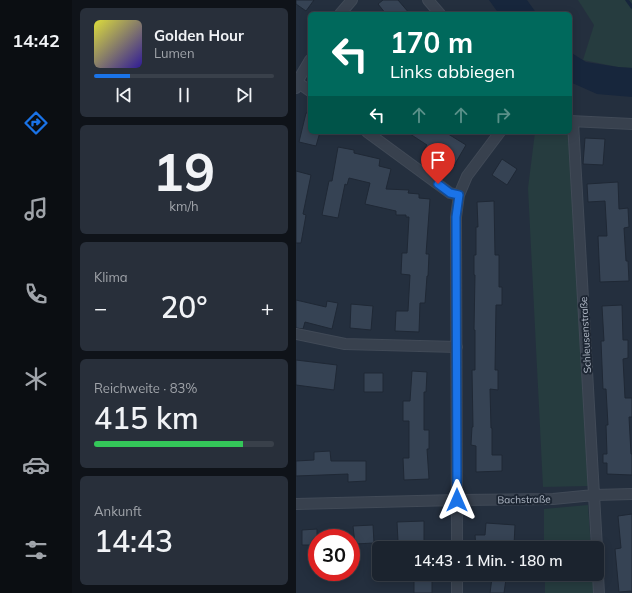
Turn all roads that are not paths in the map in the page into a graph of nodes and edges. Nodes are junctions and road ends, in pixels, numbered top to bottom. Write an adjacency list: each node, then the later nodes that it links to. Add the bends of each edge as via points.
1 (352, 0): 3 (street)
2 (428, 0): 4 (street)
3 (342, 12)
4 (438, 12)
5 (308, 64): 6 (street)
6 (297, 85): 7 (street)
7 (308, 90)
8 (572, 122): 9 (street); 16 (street, Schleusenstraße)
9 (632, 124)
10 (370, 134): 12 (street, via 450,193)
11 (498, 134): 12 (street, via 467,176)
12 (459, 195): 14 (street, via 456,217)
13 (296, 334): 14 (street, via 345,344)
14 (457, 347): 17 (street)
15 (632, 494): 16 (street, Bachstraße)
16 (594, 495): 17 (street, Bachstraße, via 553,499); 20 (street, Schleusenstraße)
17 (457, 500): 18 (street, Bachstraße); 19 (street)
18 (296, 504)
19 (457, 541)
20 (597, 541)
21 (457, 581): 23 (street)
22 (598, 581): 24 (street)
23 (458, 593)
24 (599, 593)

